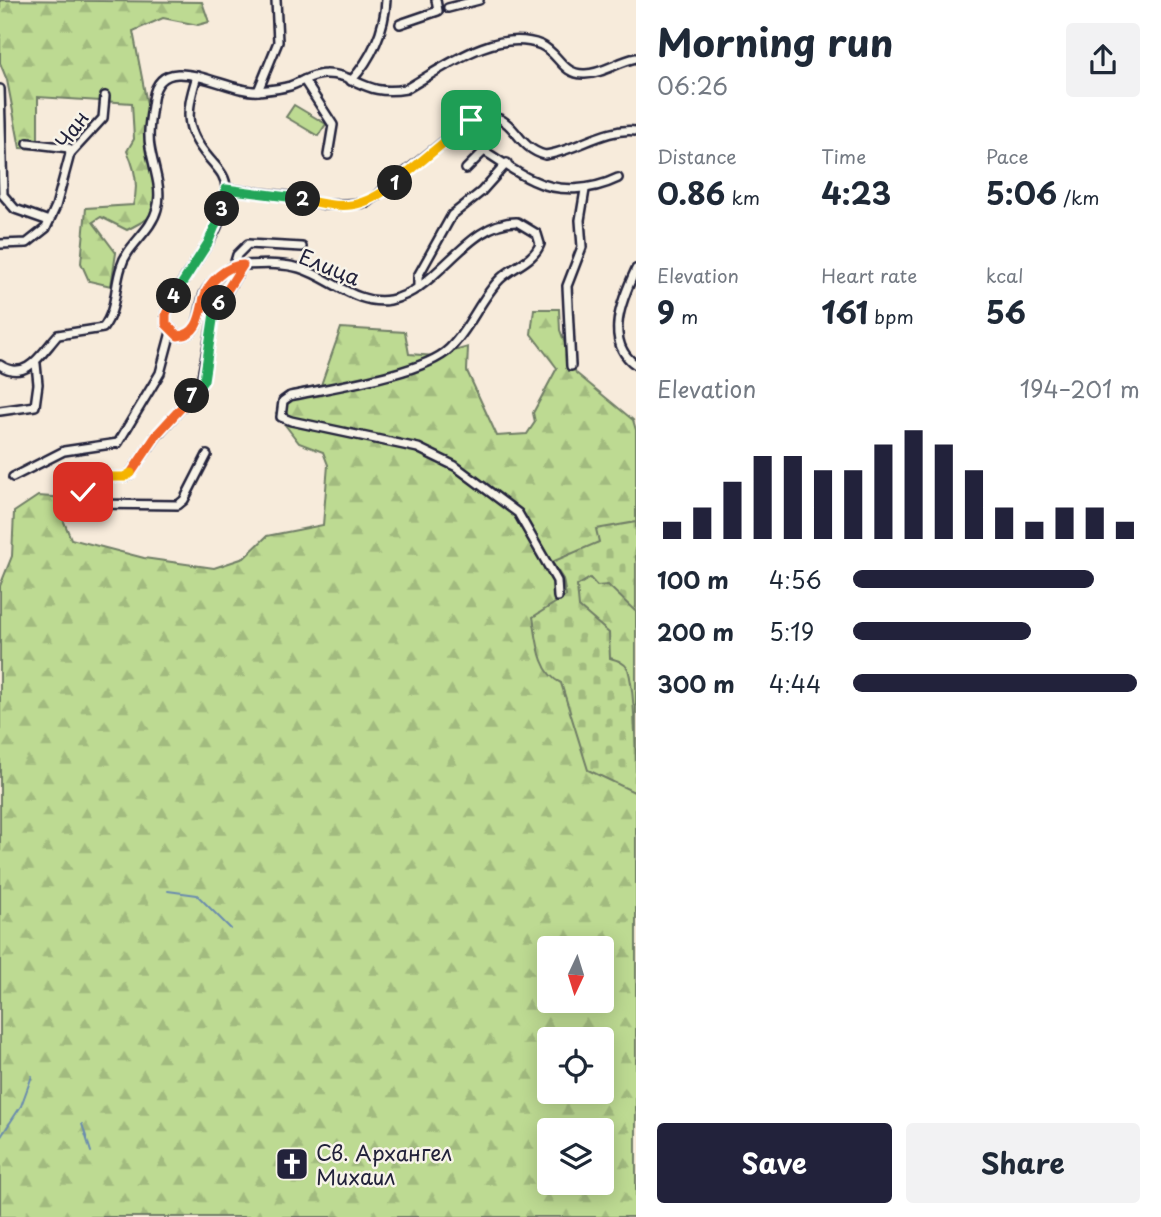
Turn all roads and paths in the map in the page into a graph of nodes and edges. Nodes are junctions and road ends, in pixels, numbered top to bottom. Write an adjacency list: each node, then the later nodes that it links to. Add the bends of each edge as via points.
1 (276, 0): 12 (street, via 278,42)
2 (386, 0): 10 (street, via 380,34)
3 (436, 0): 6 (street, via 438,10)
4 (479, 0): 5 (street)
5 (448, 8)
6 (400, 24)
7 (636, 58): 10 (street, via 599,71 575,73 542,46 507,42 490,45 406,89 380,92)
8 (197, 76): 12 (street, via 226,87); 21 (street, via 188,121 193,138 220,171); 30 (street, via 172,75 161,81 154,93 149,130 160,193 158,209 121,264 111,318 103,328 58,335)
9 (304, 80): 10 (street, via 324,74); 12 (street); 17 (street, via 333,125)
10 (351, 81)
11 (0, 89): 23 (street, via 3,195 15,209)
12 (258, 91)
13 (105, 96): 16 (street, Чан, via 103,118)
14 (636, 131): 21 (street, via 618,129 545,155 505,121 488,114 471,120 367,203 325,205)
15 (28, 143): 16 (street, via 68,148)
16 (70, 155): 23 (street, Чан)
17 (328, 155)
18 (507, 163): 19 (street, via 484,151); 22 (street, via 532,180); 28 (street, via 452,215 418,276)
19 (466, 169)
20 (618, 178): 22 (street)
21 (226, 189): 29 (street, via 208,243 170,302 166,324)
22 (585, 190): 33 (street, via 582,247 567,286)
23 (49, 220): 24 (street, via 32,241)
24 (0, 244)
25 (302, 247): 26 (street, via 248,244 237,255)
26 (239, 265): 28 (street, Елица, via 297,267 348,293 376,301); 29 (street, via 205,292 197,326 191,332 178,336); 35 (street, via 214,313 200,387 158,433 130,474 92,477 85,484 83,498 92,504 178,505)
27 (636, 270): 32 (street, via 621,302 618,332 621,350)
28 (418, 288): 37 (street, Елица, via 496,226 522,223 539,238 534,254 500,279 465,332 444,354 355,383 290,396 283,401 282,417 418,448 455,466 518,513 557,581)
29 (171, 332): 36 (street, via 160,373 118,443 64,451)
30 (36, 364): 31 (street, via 17,370); 34 (street, via 35,406)
31 (0, 365)
32 (636, 365)
33 (571, 366)
34 (0, 411)
35 (206, 455)
36 (13, 477)
37 (558, 597)

